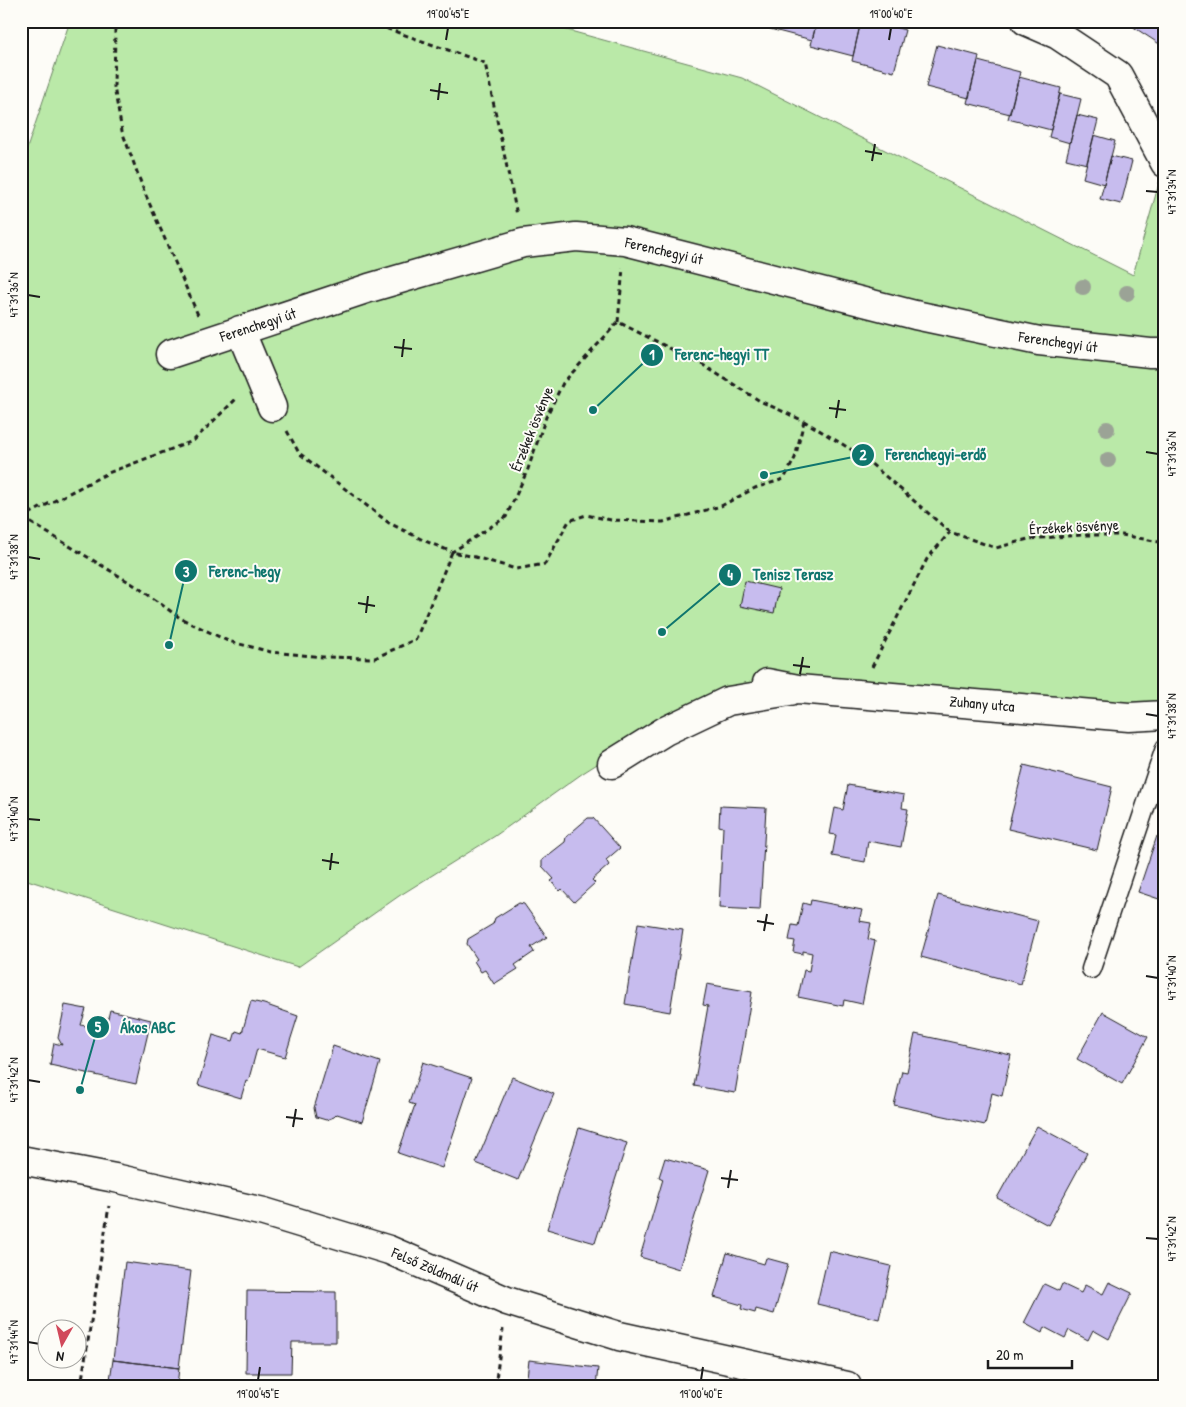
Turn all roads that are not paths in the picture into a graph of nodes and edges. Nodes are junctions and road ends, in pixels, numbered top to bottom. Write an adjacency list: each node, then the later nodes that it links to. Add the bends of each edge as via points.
1 (1026, 21): 2 (street, via 1058,35 1118,75)
2 (1165, 162)
3 (240, 330): 4 (street, Ferenchegyi út, via 368,288 523,243 576,237 625,241 915,315 1039,341); 5 (street, Ferenchegyi út); 6 (street)
4 (1165, 353)
5 (170, 354)
6 (267, 395)
7 (766, 683): 8 (street, Zuhany utca)
8 (798, 689): 9 (street, Zuhany utca, via 1129,717); 11 (street, Zuhany utca, via 728,700 665,731)
9 (1165, 715)
10 (1165, 748): 12 (lane)
11 (612, 764)
12 (1091, 969)
13 (21, 1160): 14 (street, Felső Zöldmáli út, via 264,1212 380,1248 507,1301 620,1336)
14 (847, 1386)

